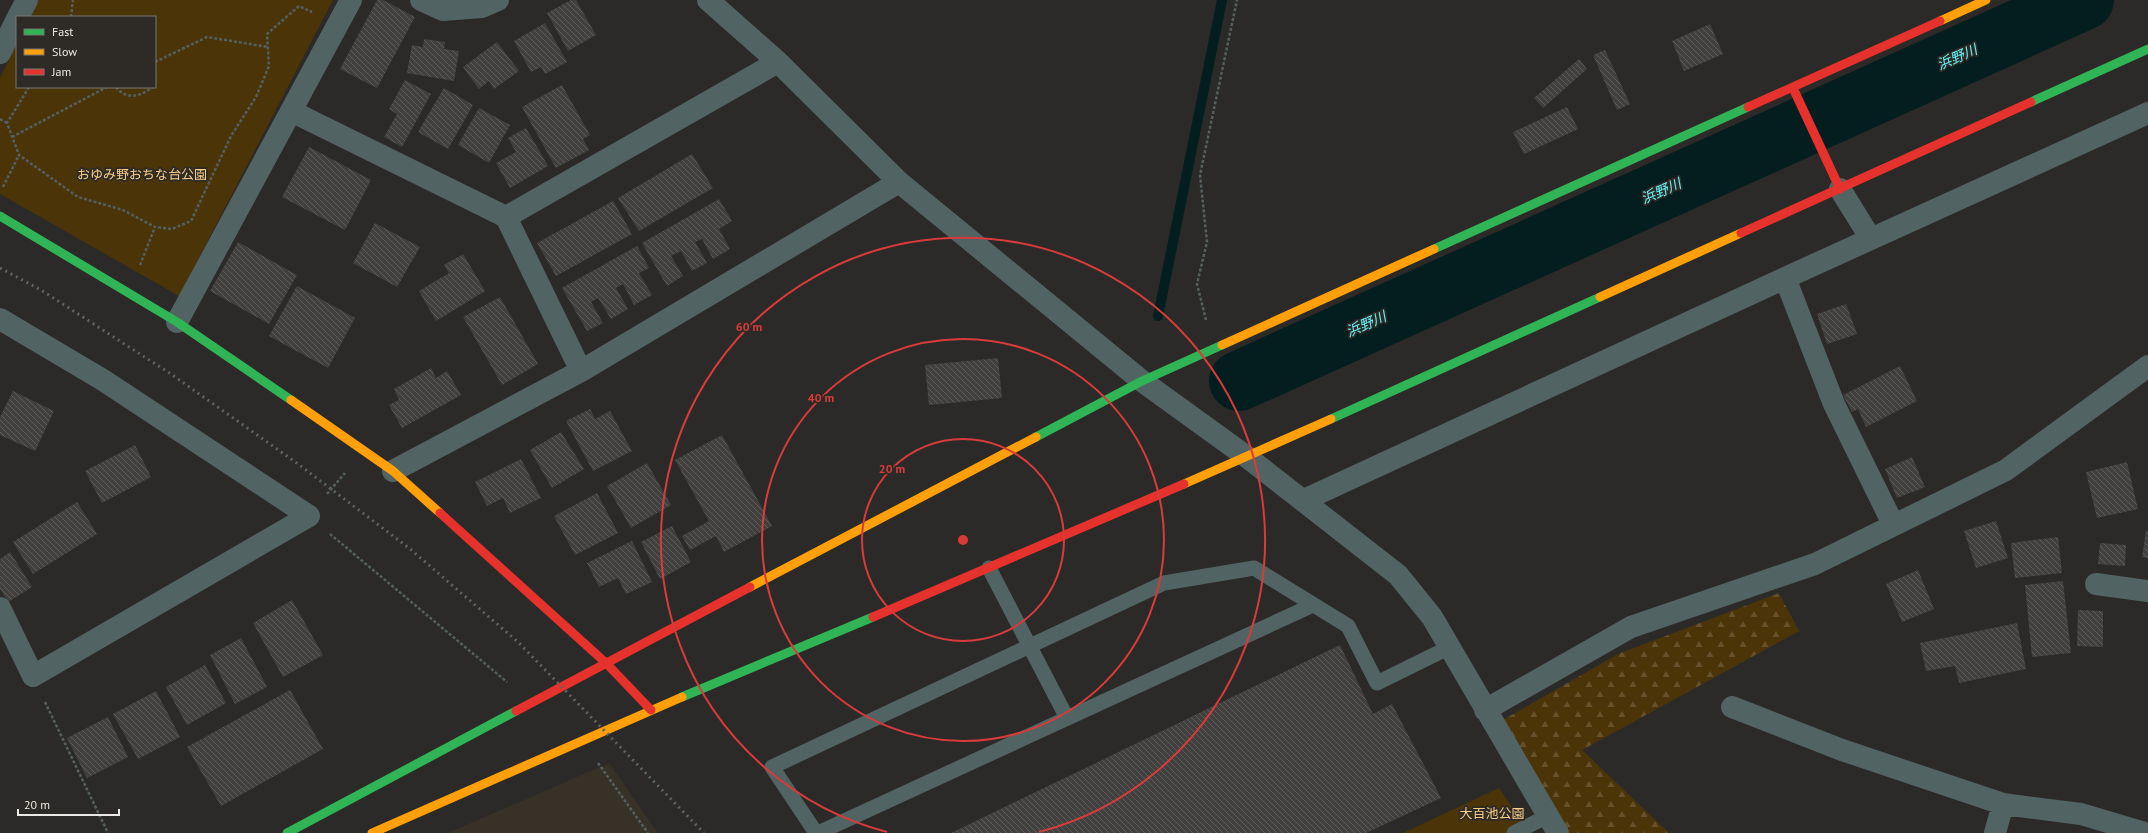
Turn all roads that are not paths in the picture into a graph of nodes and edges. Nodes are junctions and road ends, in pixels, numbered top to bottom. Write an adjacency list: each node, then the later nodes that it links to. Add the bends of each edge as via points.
1 (27, 0): 8 (street)
2 (351, 0): 14 (street)
3 (421, 0): 7 (street, via 442,10)
4 (498, 0): 7 (street, via 482,7)
5 (708, 0): 12 (street)
6 (1986, 0): 13 (street)
7 (465, 4)
8 (19, 16)
9 (16, 22): 11 (street)
10 (2148, 49): 17 (street)
11 (0, 54)
12 (778, 62): 16 (street); 19 (street)
13 (1793, 88): 17 (street); 26 (street)
14 (291, 111): 19 (street); 23 (street)
15 (2148, 113): 20 (street)
16 (899, 182): 25 (street); 26 (street)
17 (1840, 189): 20 (street); 27 (street)
18 (0, 216): 23 (street)
19 (506, 218): 25 (street)
20 (1871, 239): 21 (street)
21 (1785, 278): 29 (street); 30 (street, via 1834,404)
22 (0, 319): 35 (street, via 103,380 309,516 33,676)
23 (177, 322): 28 (street)
24 (2148, 366): 30 (street, via 2006,470)
25 (581, 371): 28 (street)
26 (1142, 381): 27 (street); 38 (street)
27 (1247, 456): 29 (street); 31 (street)
28 (393, 471): 38 (street)
29 (1304, 500): 37 (street, via 1398,575 1432,617)
30 (1893, 524): 41 (street, via 1815,564 1631,627)
31 (990, 568): 36 (lane); 40 (street)
32 (2096, 584): 33 (street)
33 (2148, 591)
34 (1314, 605): 36 (lane, via 1254,568 1164,583); 37 (lane, via 1348,626 1377,683); 42 (lane)
35 (0, 608)
36 (1030, 646): 42 (lane); 47 (lane, via 772,767)
37 (1450, 647): 41 (street)
38 (606, 663): 40 (street); 45 (street)
39 (1732, 707): 43 (street, via 1842,750)
40 (651, 710): 46 (street)
41 (1485, 710): 44 (street)
42 (1067, 718): 47 (lane)
43 (2003, 804): 49 (street); 50 (street, via 2081,814)
44 (1553, 825): 48 (lane)
45 (287, 833)
46 (372, 833)
47 (817, 833)
48 (1514, 833)
49 (1996, 833)
50 (2145, 833)

